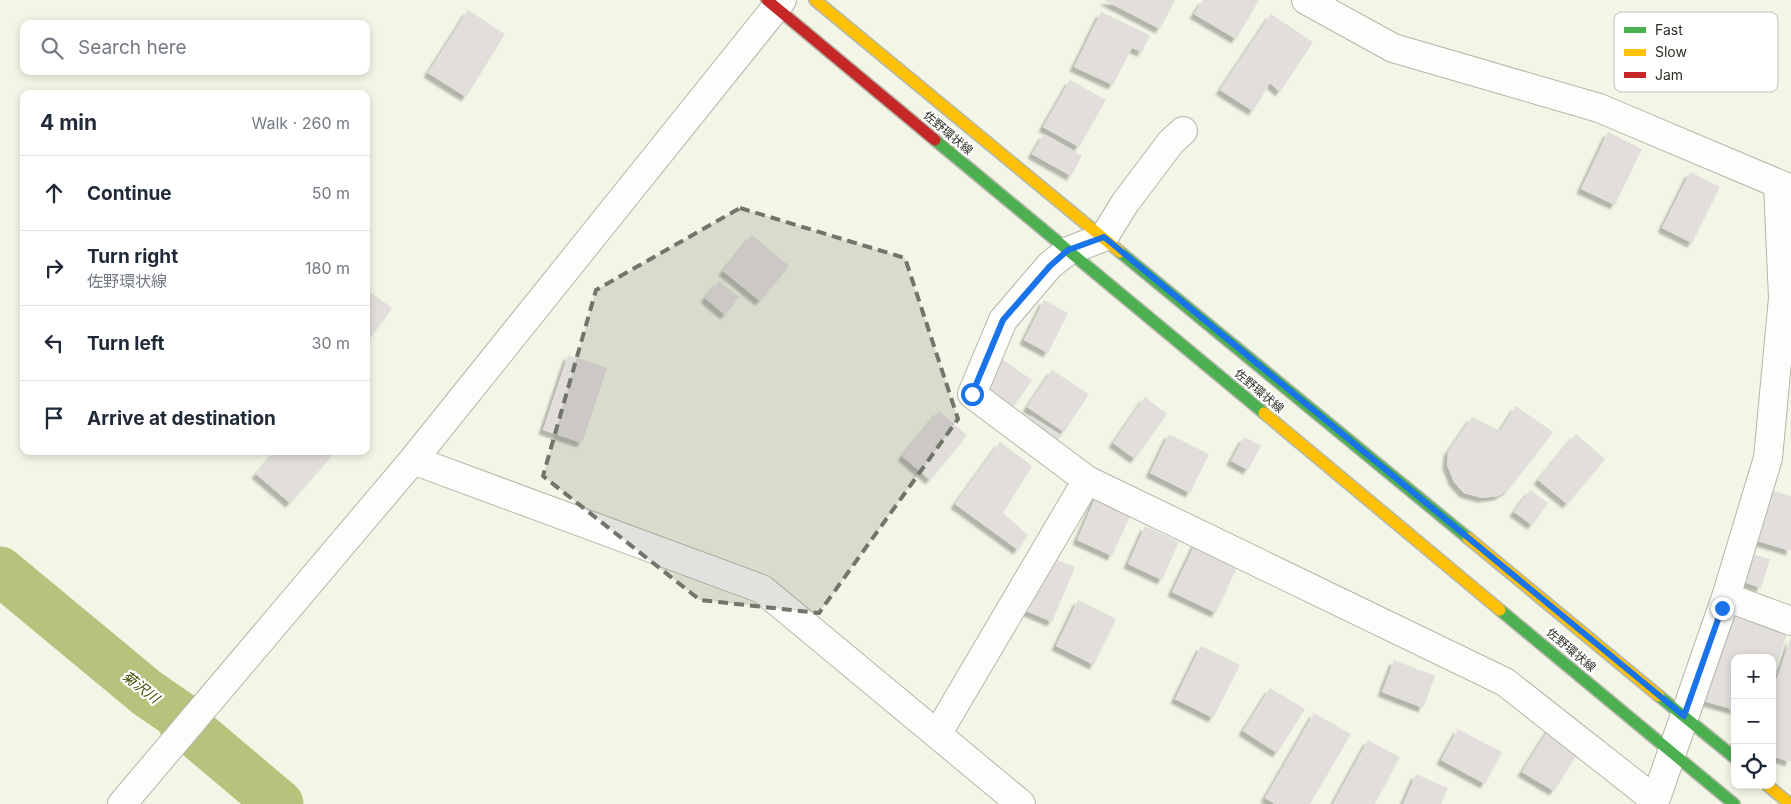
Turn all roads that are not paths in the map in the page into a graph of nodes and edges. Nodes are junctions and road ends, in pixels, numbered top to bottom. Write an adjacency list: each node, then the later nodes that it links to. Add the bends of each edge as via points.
1 (815, 0): 6 (main road, 佐野環状線)
2 (1306, 0): 5 (street, via 1393,48 1599,108)
3 (775, 2): 7 (main road, 佐野環状線); 8 (street)
4 (1183, 131): 6 (street, via 1142,180)
5 (1784, 187): 10 (street, via 1783,298 1768,458)
6 (1104, 237): 7 (street); 12 (main road, 佐野環状線)
7 (1068, 250): 9 (street, via 1003,320 972,394); 14 (main road, 佐野環状線)
8 (413, 460): 13 (street, via 762,589); 18 (street)
9 (1087, 480): 13 (street); 17 (street, via 1504,682)
10 (1726, 597): 11 (street); 12 (street)
11 (1791, 621)
12 (1684, 716): 14 (street); 15 (main road, 佐野環状線)
13 (938, 733): 19 (street)
14 (1672, 752): 17 (street); 20 (main road, 佐野環状線)
15 (1731, 755)
16 (1772, 789): 21 (main road)
17 (1655, 802)
18 (122, 804)
19 (1021, 804)
20 (1734, 804)
21 (1790, 804)

